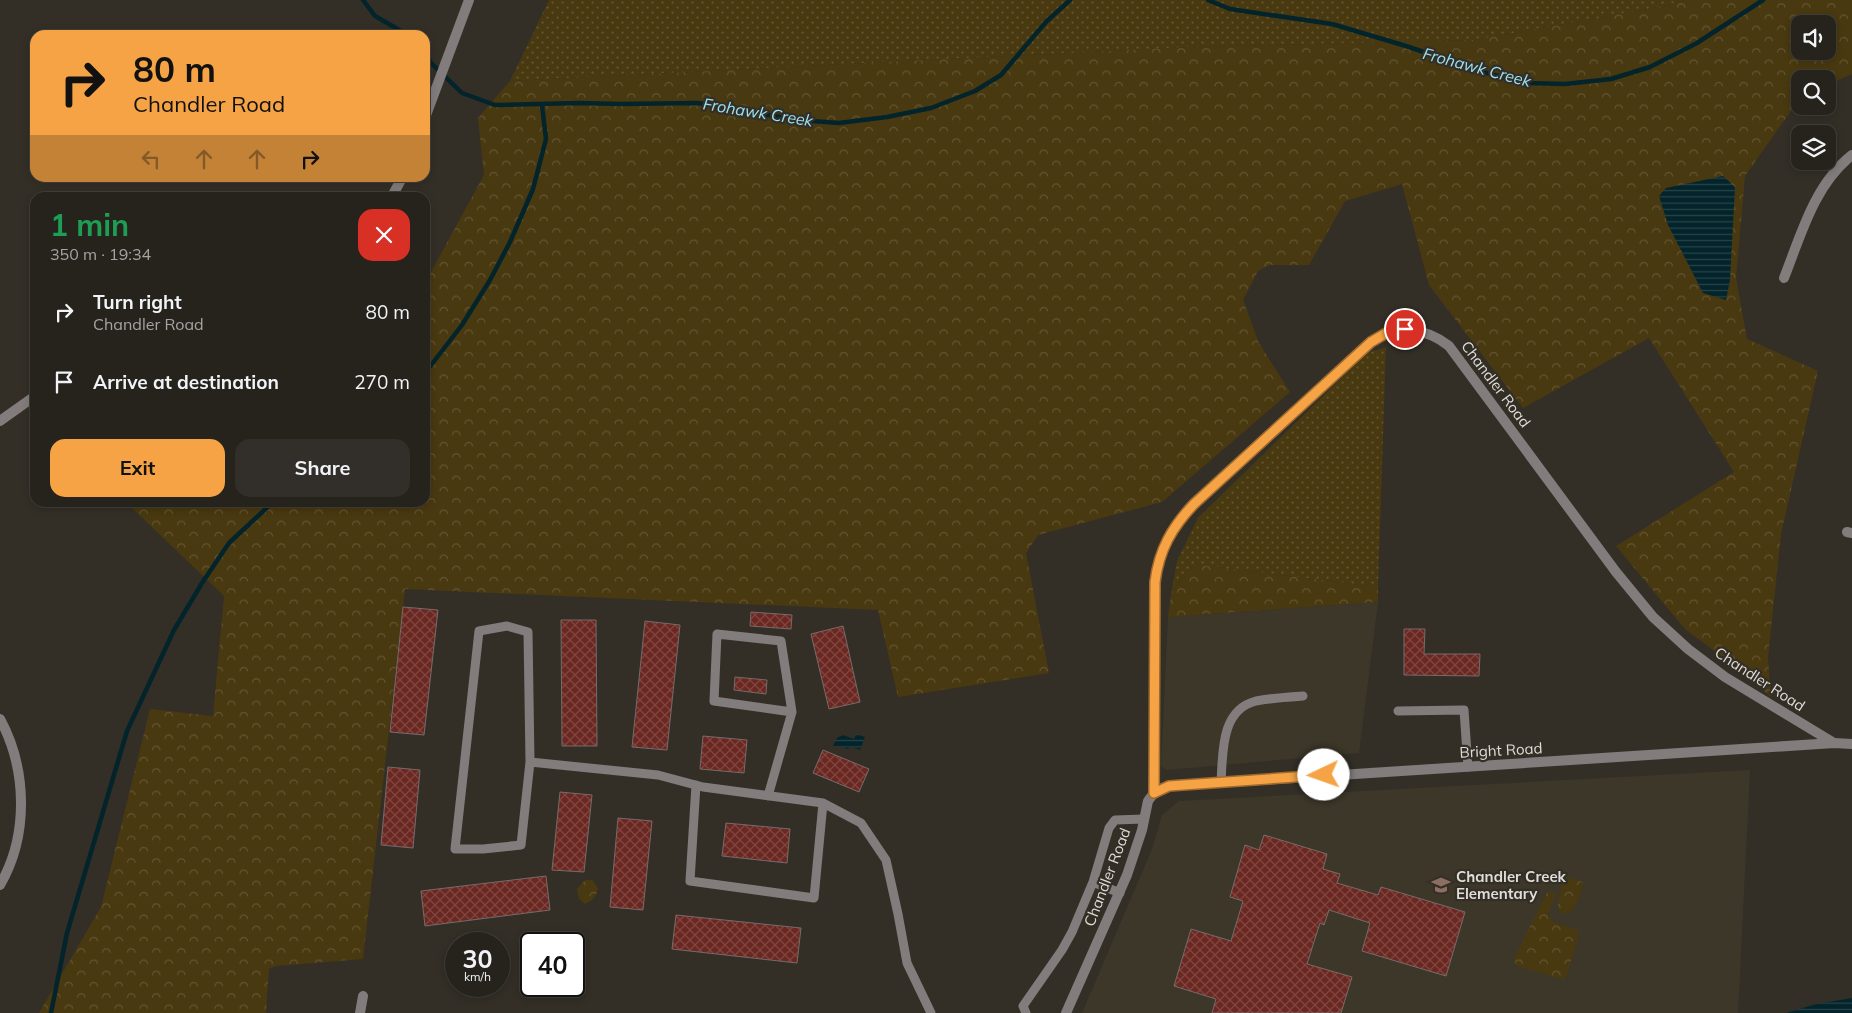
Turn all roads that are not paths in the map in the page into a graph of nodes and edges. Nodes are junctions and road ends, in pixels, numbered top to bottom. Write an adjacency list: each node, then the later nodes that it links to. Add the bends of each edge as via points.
1 (469, 0): 2 (street)
2 (430, 102)
3 (1852, 155): 4 (street, via 1830,177 1818,195)
4 (1784, 278)
5 (30, 400): 6 (street)
6 (0, 421)
7 (1303, 696): 15 (lane, via 1254,702 1242,708 1226,731)
8 (1398, 711): 14 (lane, via 1464,710)
9 (792, 712): 9 (lane, via 714,701 717,634 781,641); 18 (lane)
10 (0, 719): 22 (street, via 14,751 21,802 17,838 10,865)
11 (1834, 743): 12 (street, Bright Road); 14 (street, Bright Road); 17 (street, Chandler Road, via 1725,677 1654,617 1616,572 1449,346 1425,332 1405,329 1388,332 1371,342 1328,380 1194,504 1167,540 1159,558 1155,582)
12 (1852, 744)
13 (530, 762): 13 (lane, via 521,845 455,849 479,631 507,626 528,632); 16 (lane, via 658,774)
14 (1468, 767): 15 (street, Bright Road)
15 (1221, 782): 17 (street, Bright Road, via 1169,786)
16 (696, 785): 18 (lane); 19 (lane, via 690,881 709,884 814,898)
17 (1154, 793): 20 (street, Chandler Road, via 1148,801)
18 (768, 796): 19 (lane)
19 (823, 803): 26 (lane, via 861,823 886,860 907,963)
20 (1144, 819): 21 (lane, via 1115,820 1109,828); 23 (street, Chandler Road, via 1136,852)
21 (1093, 882): 23 (lane); 27 (lane, via 1072,932 1023,1006)
22 (0, 885)
23 (1120, 893): 28 (street, Chandler Road)
24 (363, 996): 25 (street)
25 (360, 1013)
26 (931, 1013)
27 (1026, 1013)
28 (1066, 1013)

